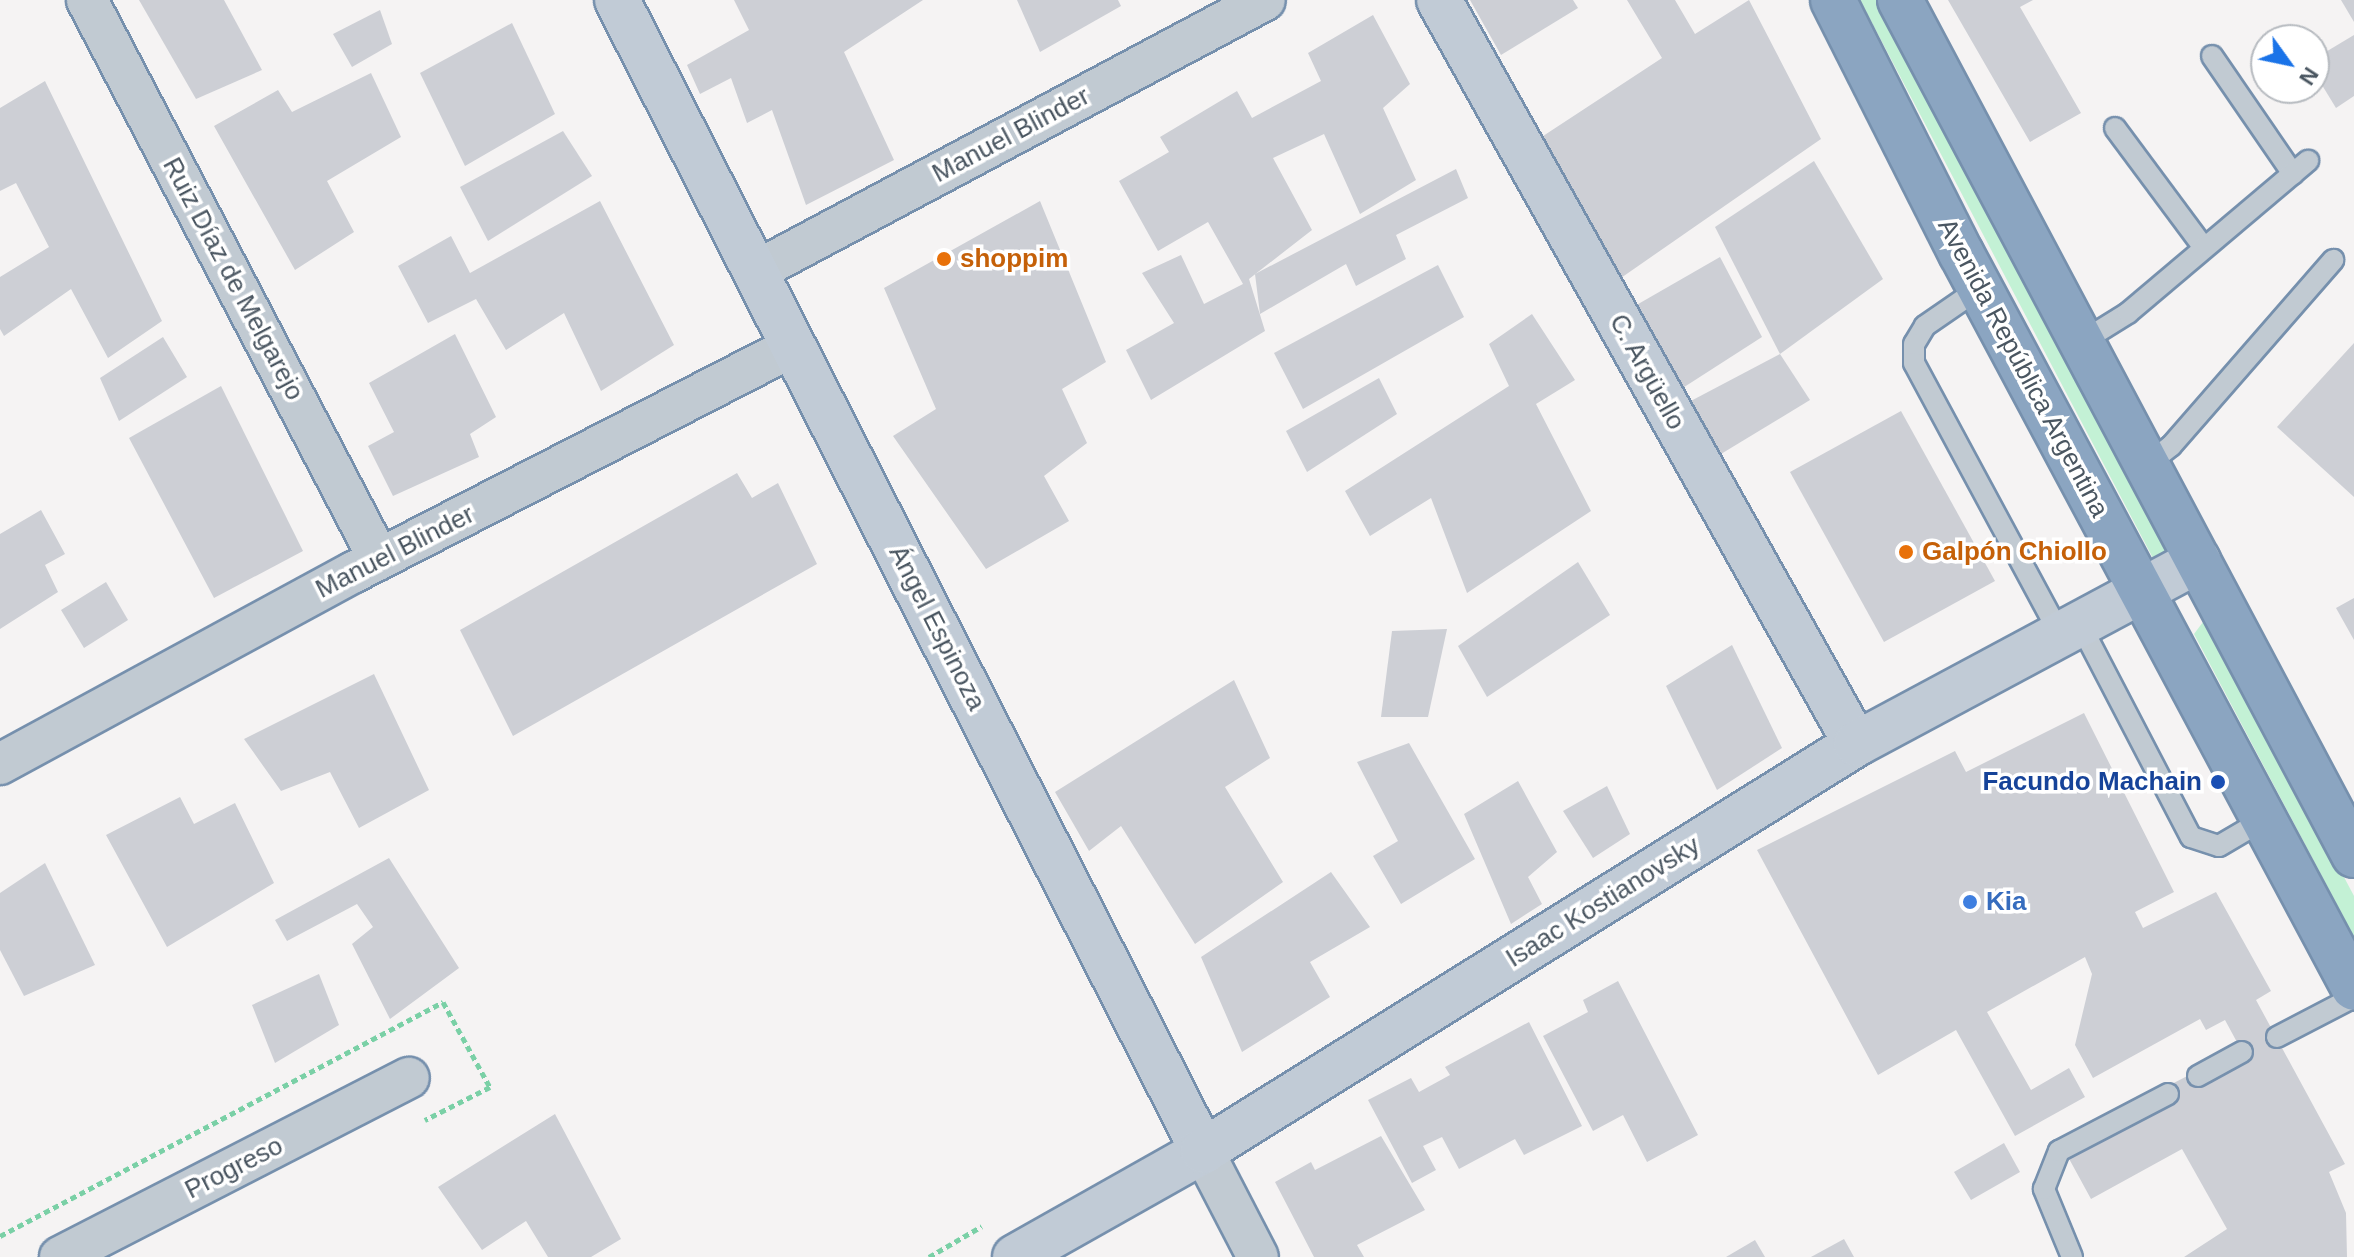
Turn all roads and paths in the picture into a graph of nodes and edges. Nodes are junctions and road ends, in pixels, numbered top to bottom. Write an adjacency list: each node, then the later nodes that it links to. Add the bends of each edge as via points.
1 (87, 0): 16 (street, Ruiz Díaz de Melgarejo)
2 (617, 0): 11 (street, Ángel Espinoza)
3 (1265, 0): 11 (street, Manuel Blinder)
4 (1439, 0): 20 (street, C. Argüello)
5 (1833, 0): 12 (highway, Avenida República Argentina)
6 (1900, 0): 13 (highway)
7 (2212, 56): 9 (lane, via 2300,168)
8 (2115, 128): 9 (lane)
9 (2204, 248): 13 (lane, via 2128,313)
10 (2333, 260): 15 (lane, via 2171,446)
11 (758, 270): 14 (street, Ángel Espinoza)
12 (1980, 288): 18 (highway, Avenida República Argentina); 19 (lane, via 1925,326 1914,344 1914,363)
13 (2083, 341): 15 (highway)
14 (794, 346): 16 (street, Manuel Blinder); 33 (street, Ángel Espinoza)
15 (2149, 463): 17 (highway)
16 (379, 559): 21 (street, Manuel Blinder)
17 (2198, 561): 18 (street, Isaac Kostianovsky); 22 (highway)
18 (2142, 592): 19 (street, Isaac Kostianovsky); 23 (highway, Avenida República Argentina)
19 (2070, 629): 20 (street, Isaac Kostianovsky); 23 (lane, via 2191,837 2219,846)
20 (1856, 744): 33 (street, Isaac Kostianovsky)
21 (0, 764)
22 (2341, 800): 24 (highway)
23 (2265, 819): 25 (highway, Avenida República Argentina)
24 (2354, 855)
25 (2354, 988)
26 (2354, 997): 28 (lane)
27 (443, 1002): 34 (path)
28 (2277, 1037)
29 (2242, 1052): 30 (lane)
30 (2198, 1076)
31 (409, 1078): 35 (street, Progreso)
32 (2168, 1094): 38 (lane, via 2059,1151 2044,1189)
33 (1203, 1151): 36 (street, Isaac Kostianovsky); 37 (street, Ángel Espinoza)
34 (0, 1236)
35 (60, 1257)
36 (1015, 1257)
37 (1258, 1257)
38 (2072, 1257)

